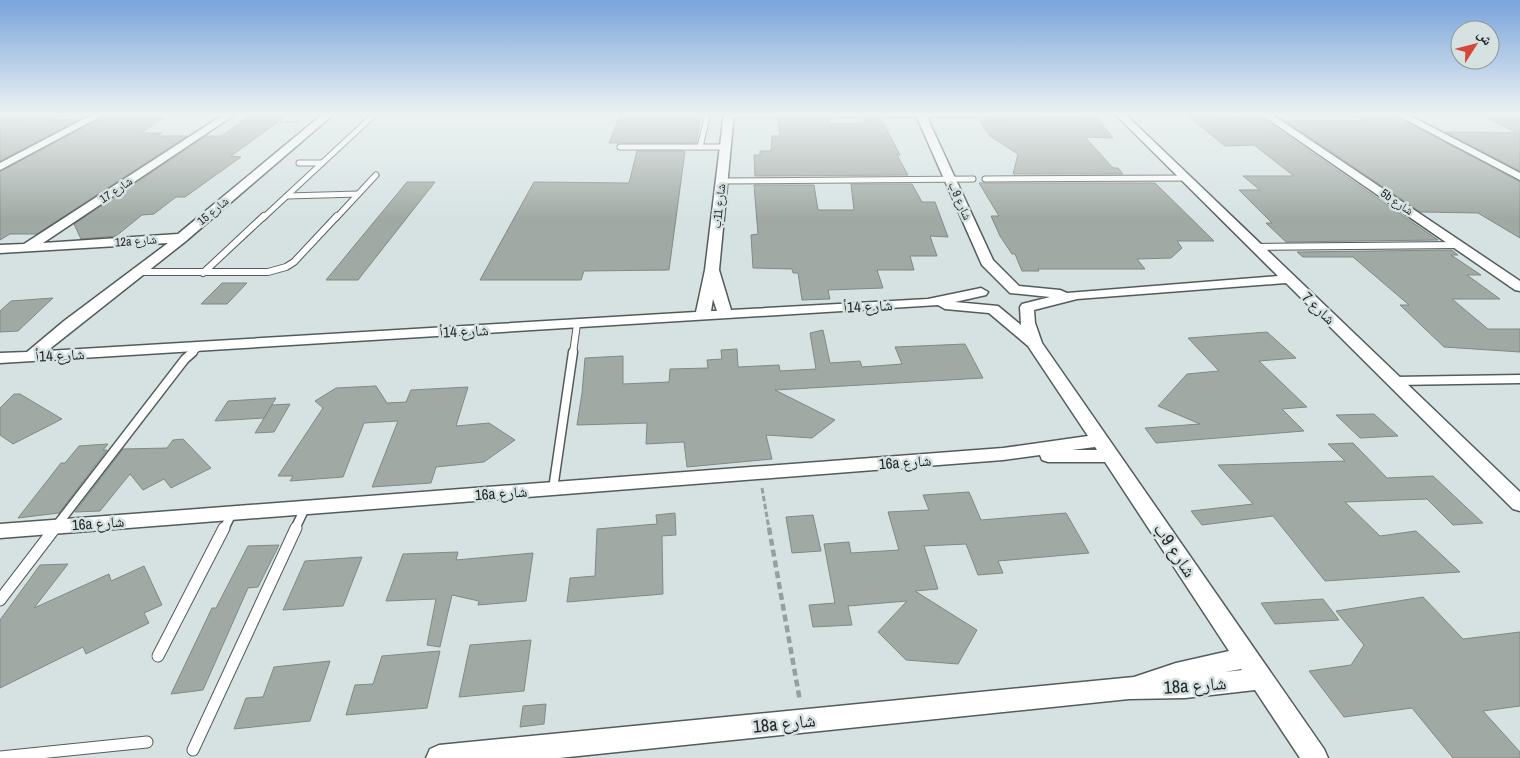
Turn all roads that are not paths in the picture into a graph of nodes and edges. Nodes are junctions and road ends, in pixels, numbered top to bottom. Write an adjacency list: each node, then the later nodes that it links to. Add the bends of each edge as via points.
1 (35, 148): 12 (street)
2 (179, 148): 22 (street, شارع 17)
3 (289, 148): 23 (street, شارع 15)
4 (337, 148): 10 (lane)
5 (725, 148): 19 (street, شارع 11ب)
6 (936, 148): 18 (street, شارع 9ب)
7 (1155, 148): 15 (street, شارع 7)
8 (1318, 148): 24 (street, 5b شارع)
9 (1466, 148): 14 (street)
10 (322, 162): 11 (lane); 21 (lane)
11 (299, 163)
12 (0, 167)
13 (376, 174): 20 (lane)
14 (1520, 177)
15 (1186, 178): 17 (lane); 26 (street, شارع 7)
16 (973, 179): 18 (lane)
17 (985, 179)
18 (951, 180): 19 (lane); 29 (street, شارع 9ب)
19 (722, 181): 30 (street, شارع 11ب)
20 (358, 194): 21 (lane); 32 (lane, via 286,267 268,272)
21 (287, 196): 32 (lane)
22 (75, 218): 25 (street, شارع 17); 27 (street, شارع 17)
23 (177, 242): 25 (street, 12a شارع); 31 (street, شارع 15)
24 (1459, 245): 26 (lane); 33 (street, 5b شارع)
25 (40, 247): 27 (street, 12a شارع)
26 (1257, 247): 34 (street, شارع 7)
27 (26, 248): 28 (street, 12a شارع)
28 (0, 249)
29 (987, 262): 36 (street, شارع 9ب); 37 (street)
30 (712, 270): 43 (street, شارع 11ب); 44 (street, شارع 11ب)
31 (136, 272): 32 (lane); 40 (street, شارع 15)
32 (202, 273)
33 (1514, 278): 35 (street, 5b شارع)
34 (1294, 283): 38 (street); 52 (street, شارع 7)
35 (1520, 287)
36 (1016, 290): 37 (street, شارع 14أ, via 993,287); 38 (street); 41 (street, شارع 9ب, via 1027,297 1030,302)
37 (981, 292): 39 (street, شارع 14أ); 42 (street, شارع 9ب, via 982,302)
38 (1077, 295): 41 (street)
39 (928, 303): 42 (street, شارع 14أ); 43 (street, شارع 14أ)
40 (93, 306): 48 (street, شارع 15); 49 (street, شارع 15)
41 (1027, 307): 42 (street, شارع 14أ, via 1016,312); 46 (street, شارع 9ب)
42 (993, 309): 46 (street, شارع 9ب)
43 (725, 315): 44 (street, شارع 14أ)
44 (703, 316): 45 (street, شارع 14أ)
45 (577, 324): 47 (street, شارع 14أ); 54 (lane)
46 (1034, 343): 53 (street, شارع 9ب)
47 (200, 346): 48 (street, شارع 14أ); 58 (lane, via 185,359)
48 (50, 355): 49 (street, شارع 14أ)
49 (31, 356): 50 (street, شارع 14أ)
50 (0, 358)
51 (1520, 379): 52 (lane)
52 (1394, 381): 55 (street, شارع 7)
53 (1105, 448): 54 (street, 16a شارع); 62 (street, شارع 9ب)
54 (553, 489): 56 (street, 16a شارع)
55 (1520, 504)
56 (305, 508): 57 (street, 16a شارع); 66 (lane)
57 (232, 513): 58 (street, 16a شارع); 61 (lane)
58 (56, 526): 59 (street, 16a شارع); 60 (lane)
59 (0, 531)
60 (0, 600)
61 (158, 656)
62 (1247, 657): 63 (street, شارع 9ب); 64 (street, 18a شارع, via 1176,673)
63 (1262, 679): 64 (street, 18a شارع, via 1194,687); 69 (street, شارع 9ب)
64 (1129, 688): 68 (street, 18a شارع)
65 (147, 742): 67 (lane)
66 (193, 750)
67 (0, 757)
68 (439, 758)
69 (1315, 758)

